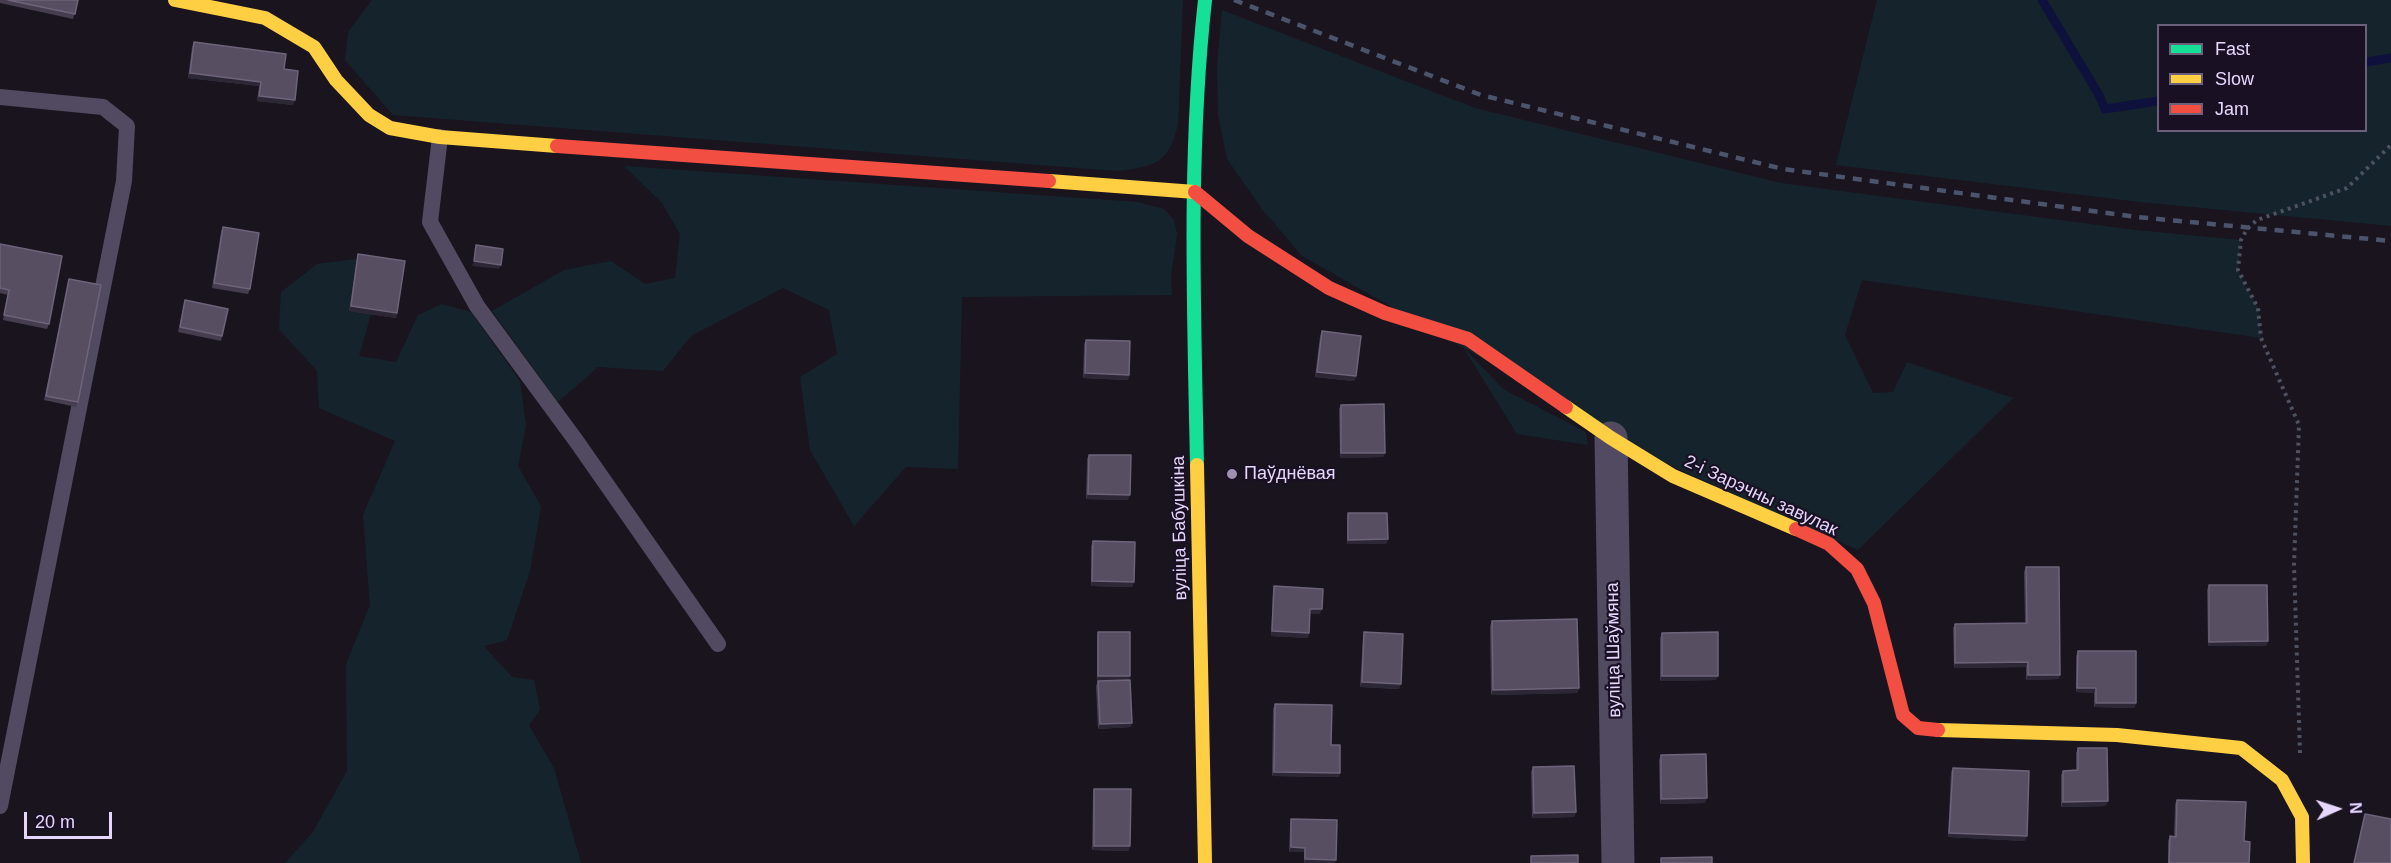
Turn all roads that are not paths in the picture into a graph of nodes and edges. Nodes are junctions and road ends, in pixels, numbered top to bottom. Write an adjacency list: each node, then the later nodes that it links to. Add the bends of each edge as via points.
1 (175, 0): 4 (street, via 265,18 314,47 336,80 369,115 390,128)
2 (1205, 0): 5 (street, вуліца Бабушкіна, via 1197,57)
3 (0, 97): 8 (lane, via 103,107 128,126 124,181)
4 (440, 137): 5 (street); 7 (lane, via 430,222 477,306)
5 (1195, 192): 6 (street, 2-і Зарэчны завулак, via 1248,236 1329,288 1385,313 1468,339); 9 (street, вуліца Бабушкіна)
6 (1611, 438): 10 (street, вуліца Шаўмяна); 11 (street, 2-і Зарэчны завулак, via 1672,476 1829,544 1857,569 1874,603 1903,715 1918,728 2117,735 2241,748 2282,780 2302,817)
7 (718, 644)
8 (0, 806)
9 (1205, 863)
10 (1618, 863)
11 (2303, 863)

